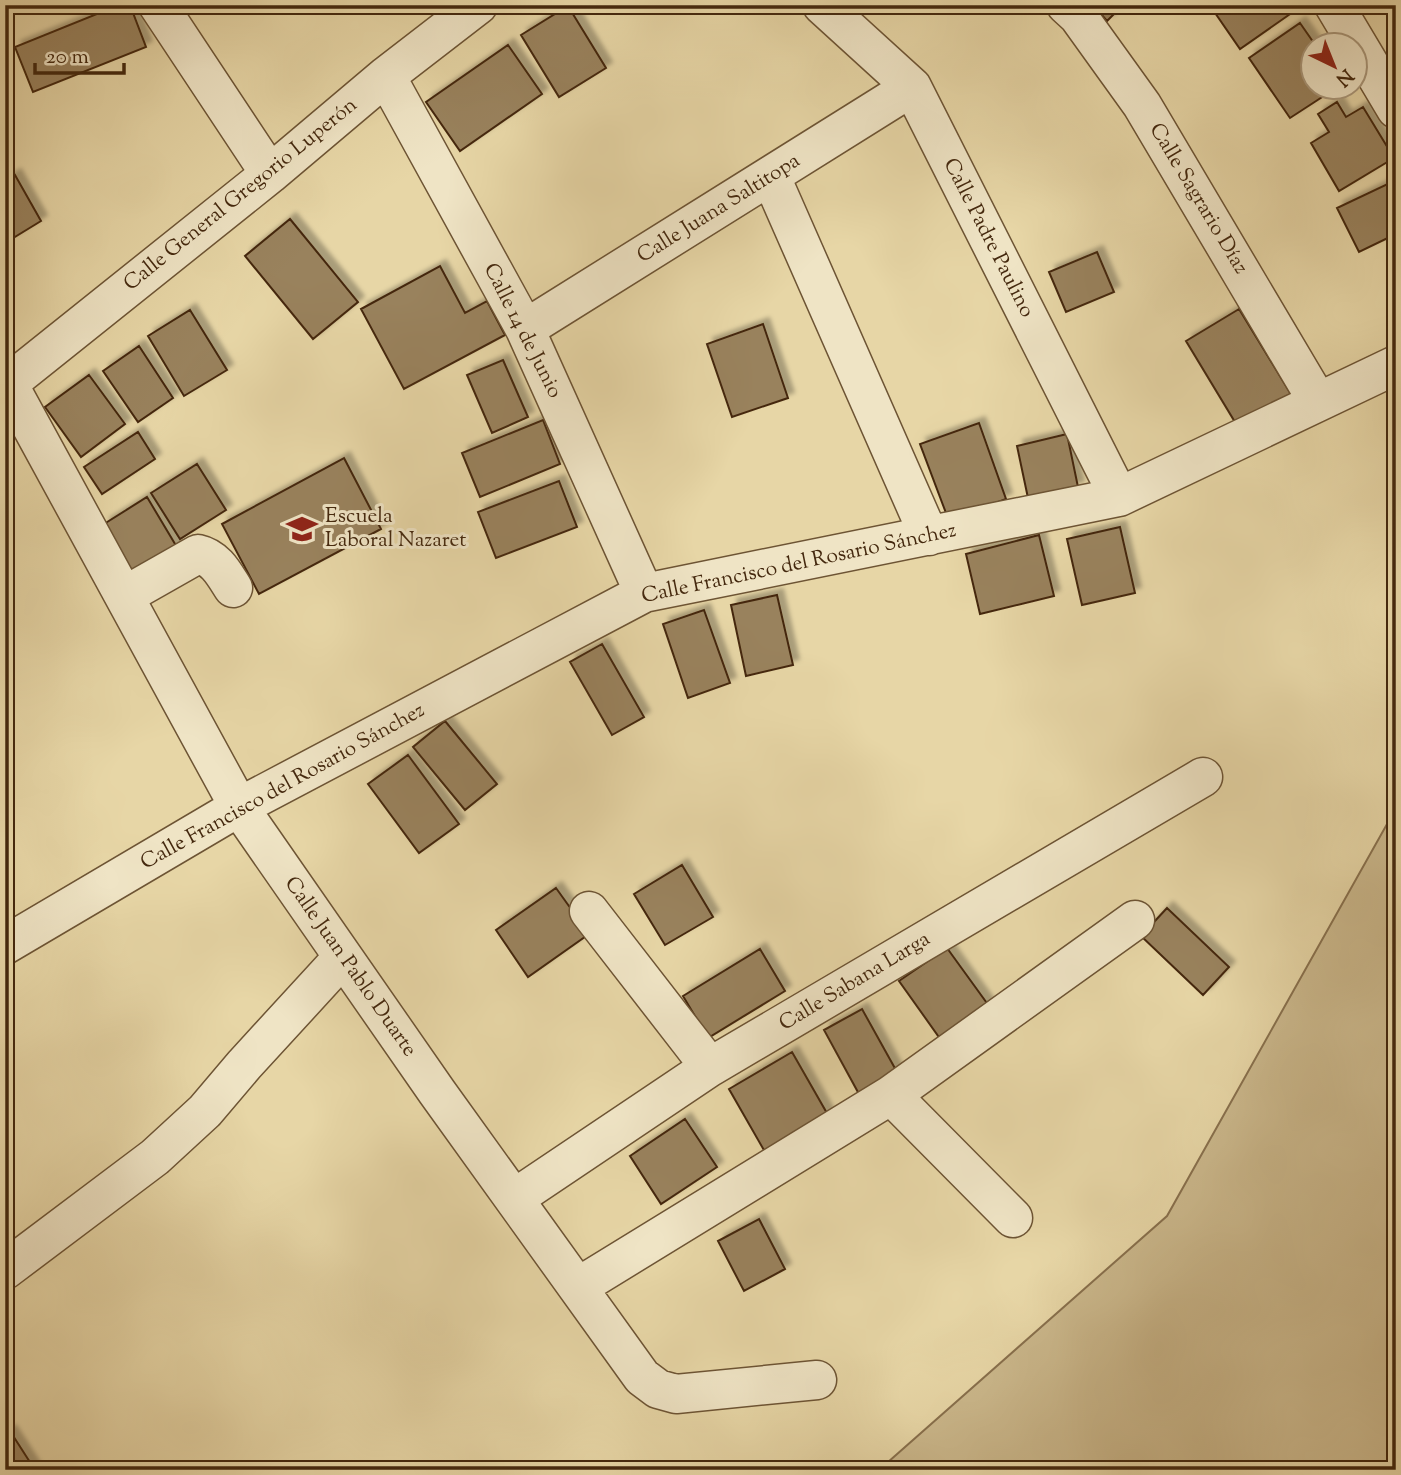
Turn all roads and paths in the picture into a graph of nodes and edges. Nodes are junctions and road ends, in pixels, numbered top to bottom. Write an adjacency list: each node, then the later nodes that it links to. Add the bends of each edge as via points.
1 (158, 5): 9 (street)
2 (478, 5): 6 (street, Calle General Gregorio Luperón)
3 (822, 5): 7 (street, Calle Padre Paulino)
4 (1066, 5): 14 (street, Calle Sagrario Díaz, via 1142,105)
5 (1334, 5): 8 (street)
6 (386, 76): 9 (street, Calle General Gregorio Luperón); 11 (street, Calle 14 de Junio)
7 (912, 87): 10 (street, Calle Juana Saltitopa); 15 (street, Calle Padre Paulino)
8 (1396, 109)
9 (270, 174): 13 (street, Calle General Gregorio Luperón)
10 (771, 177): 11 (street, Calle Juana Saltitopa); 16 (street)
11 (525, 329): 18 (street, Calle 14 de Junio)
12 (1396, 365): 14 (street, Calle Francisco del Rosario Sánchez)
13 (6, 382): 19 (street, Calle Juan Pablo Duarte)
14 (1318, 402): 15 (street, Calle Francisco del Rosario Sánchez)
15 (1119, 497): 16 (street, Calle Francisco del Rosario Sánchez)
16 (929, 536): 18 (street, Calle Francisco del Rosario Sánchez)
17 (233, 588): 19 (street, via 209,556 198,554)
18 (644, 593): 21 (street, Calle Francisco del Rosario Sánchez)
19 (124, 596): 21 (street, Calle Juan Pablo Duarte)
20 (1203, 777): 26 (street, Calle Sabana Larga)
21 (239, 807): 24 (street, Calle Francisco del Rosario Sánchez); 25 (street, Calle Juan Pablo Duarte)
22 (589, 911): 26 (street)
23 (1135, 920): 27 (street)
24 (5, 945)
25 (343, 957): 28 (street, Calle Juan Pablo Duarte); 30 (street, via 205,1111 155,1157)
26 (710, 1067): 28 (street, Calle Sabana Larga)
27 (891, 1096): 29 (street); 31 (street)
28 (515, 1198): 31 (street, Calle Juan Pablo Duarte)
29 (1013, 1218)
30 (5, 1270)
31 (578, 1287): 32 (street, Calle Juan Pablo Duarte, via 642,1377 658,1389 676,1394)
32 (817, 1380)

